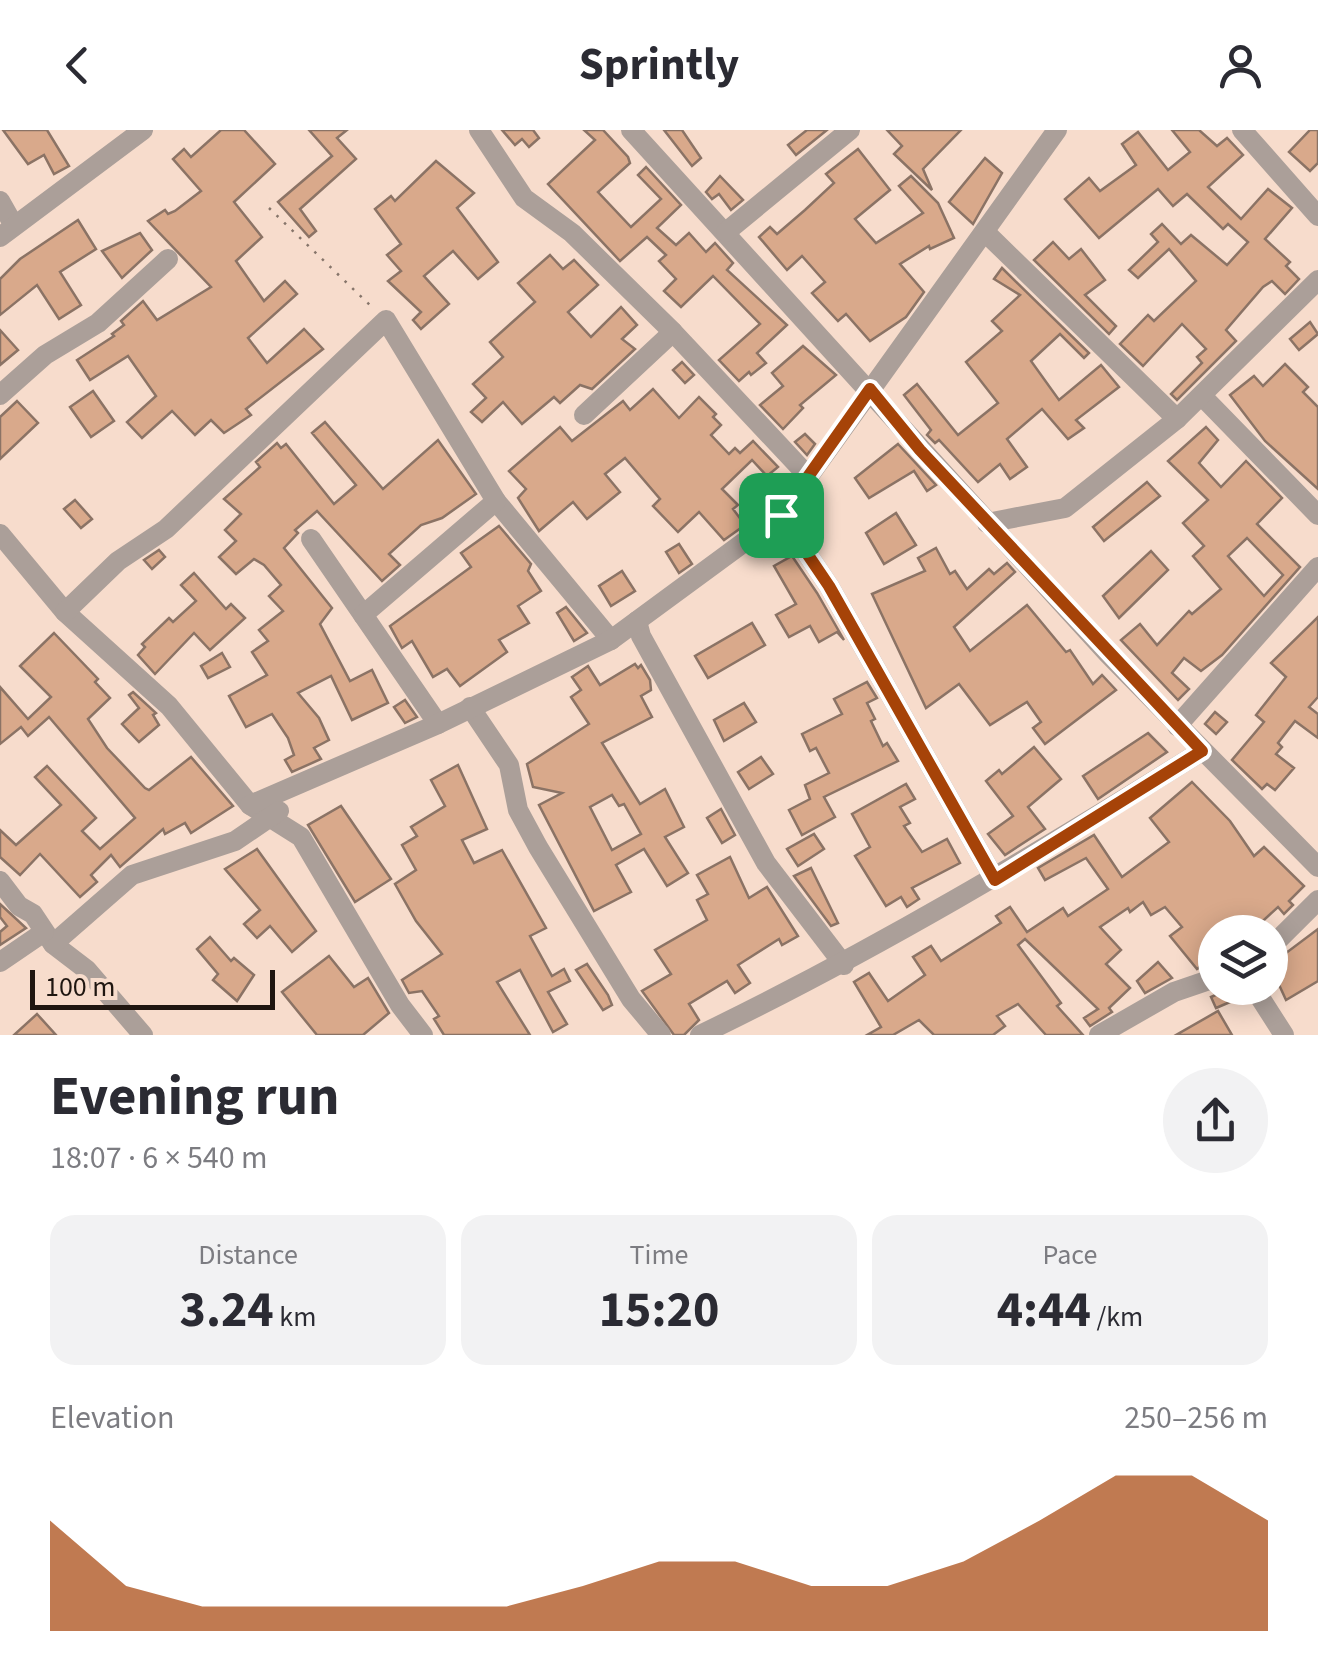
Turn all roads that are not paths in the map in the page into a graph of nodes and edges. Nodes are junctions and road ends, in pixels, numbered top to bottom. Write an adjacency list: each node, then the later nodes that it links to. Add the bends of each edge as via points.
1 (142, 130): 7 (street)
2 (479, 130): 15 (street, via 524,198 572,233)
3 (631, 130): 11 (street)
4 (850, 130): 11 (street)
5 (1057, 130): 12 (street)
6 (1242, 130): 9 (street)
7 (120, 136): 10 (street)
8 (0, 201): 10 (street)
9 (1318, 216)
10 (6, 231)
11 (726, 232): 16 (street)
12 (985, 232): 16 (street); 20 (street)
13 (168, 259): 17 (street, via 98,324 45,355)
14 (1318, 280): 18 (street)
15 (673, 332): 19 (street); 21 (street)
16 (870, 389): 21 (street); 25 (street)
17 (0, 395)
18 (1202, 396): 20 (street); 23 (street)
19 (584, 414)
20 (1177, 419): 25 (street, via 1065,508)
21 (808, 476): 24 (street)
22 (496, 501): 29 (street, via 386,320 166,529 118,561); 30 (street); 32 (street)
23 (1318, 514)
24 (781, 515): 31 (street); 41 (street, via 829,586)
25 (987, 523): 35 (street)
26 (0, 534): 29 (street)
27 (311, 539): 30 (street)
28 (1317, 570): 35 (street)
29 (65, 612): 38 (street, via 170,706)
30 (363, 615): 34 (street)
31 (637, 621): 32 (street); 47 (street, via 766,863)
32 (611, 640): 33 (street)
33 (470, 707): 34 (street); 53 (street, via 508,765 518,810 538,847)
34 (438, 724): 37 (street)
35 (1178, 726): 36 (street)
36 (1202, 751): 40 (street); 41 (street)
37 (306, 784): 38 (street); 39 (street)
38 (250, 805): 39 (street)
39 (270, 819): 45 (street, via 225,845 132,875); 52 (street, via 301,836)
40 (1318, 867)
41 (995, 880): 47 (street)
42 (0, 881): 45 (street)
43 (1318, 900): 44 (street)
44 (1288, 930)
45 (48, 938): 46 (street); 51 (street, via 87,970)
46 (0, 962)
47 (844, 966): 54 (street)
48 (1198, 984): 50 (street, via 1174,992)
49 (1265, 1005): 56 (street)
50 (1123, 1028): 55 (street)
51 (143, 1035)
52 (423, 1035)
53 (660, 1035)
54 (700, 1035)
55 (1099, 1035)
56 (1284, 1035)

